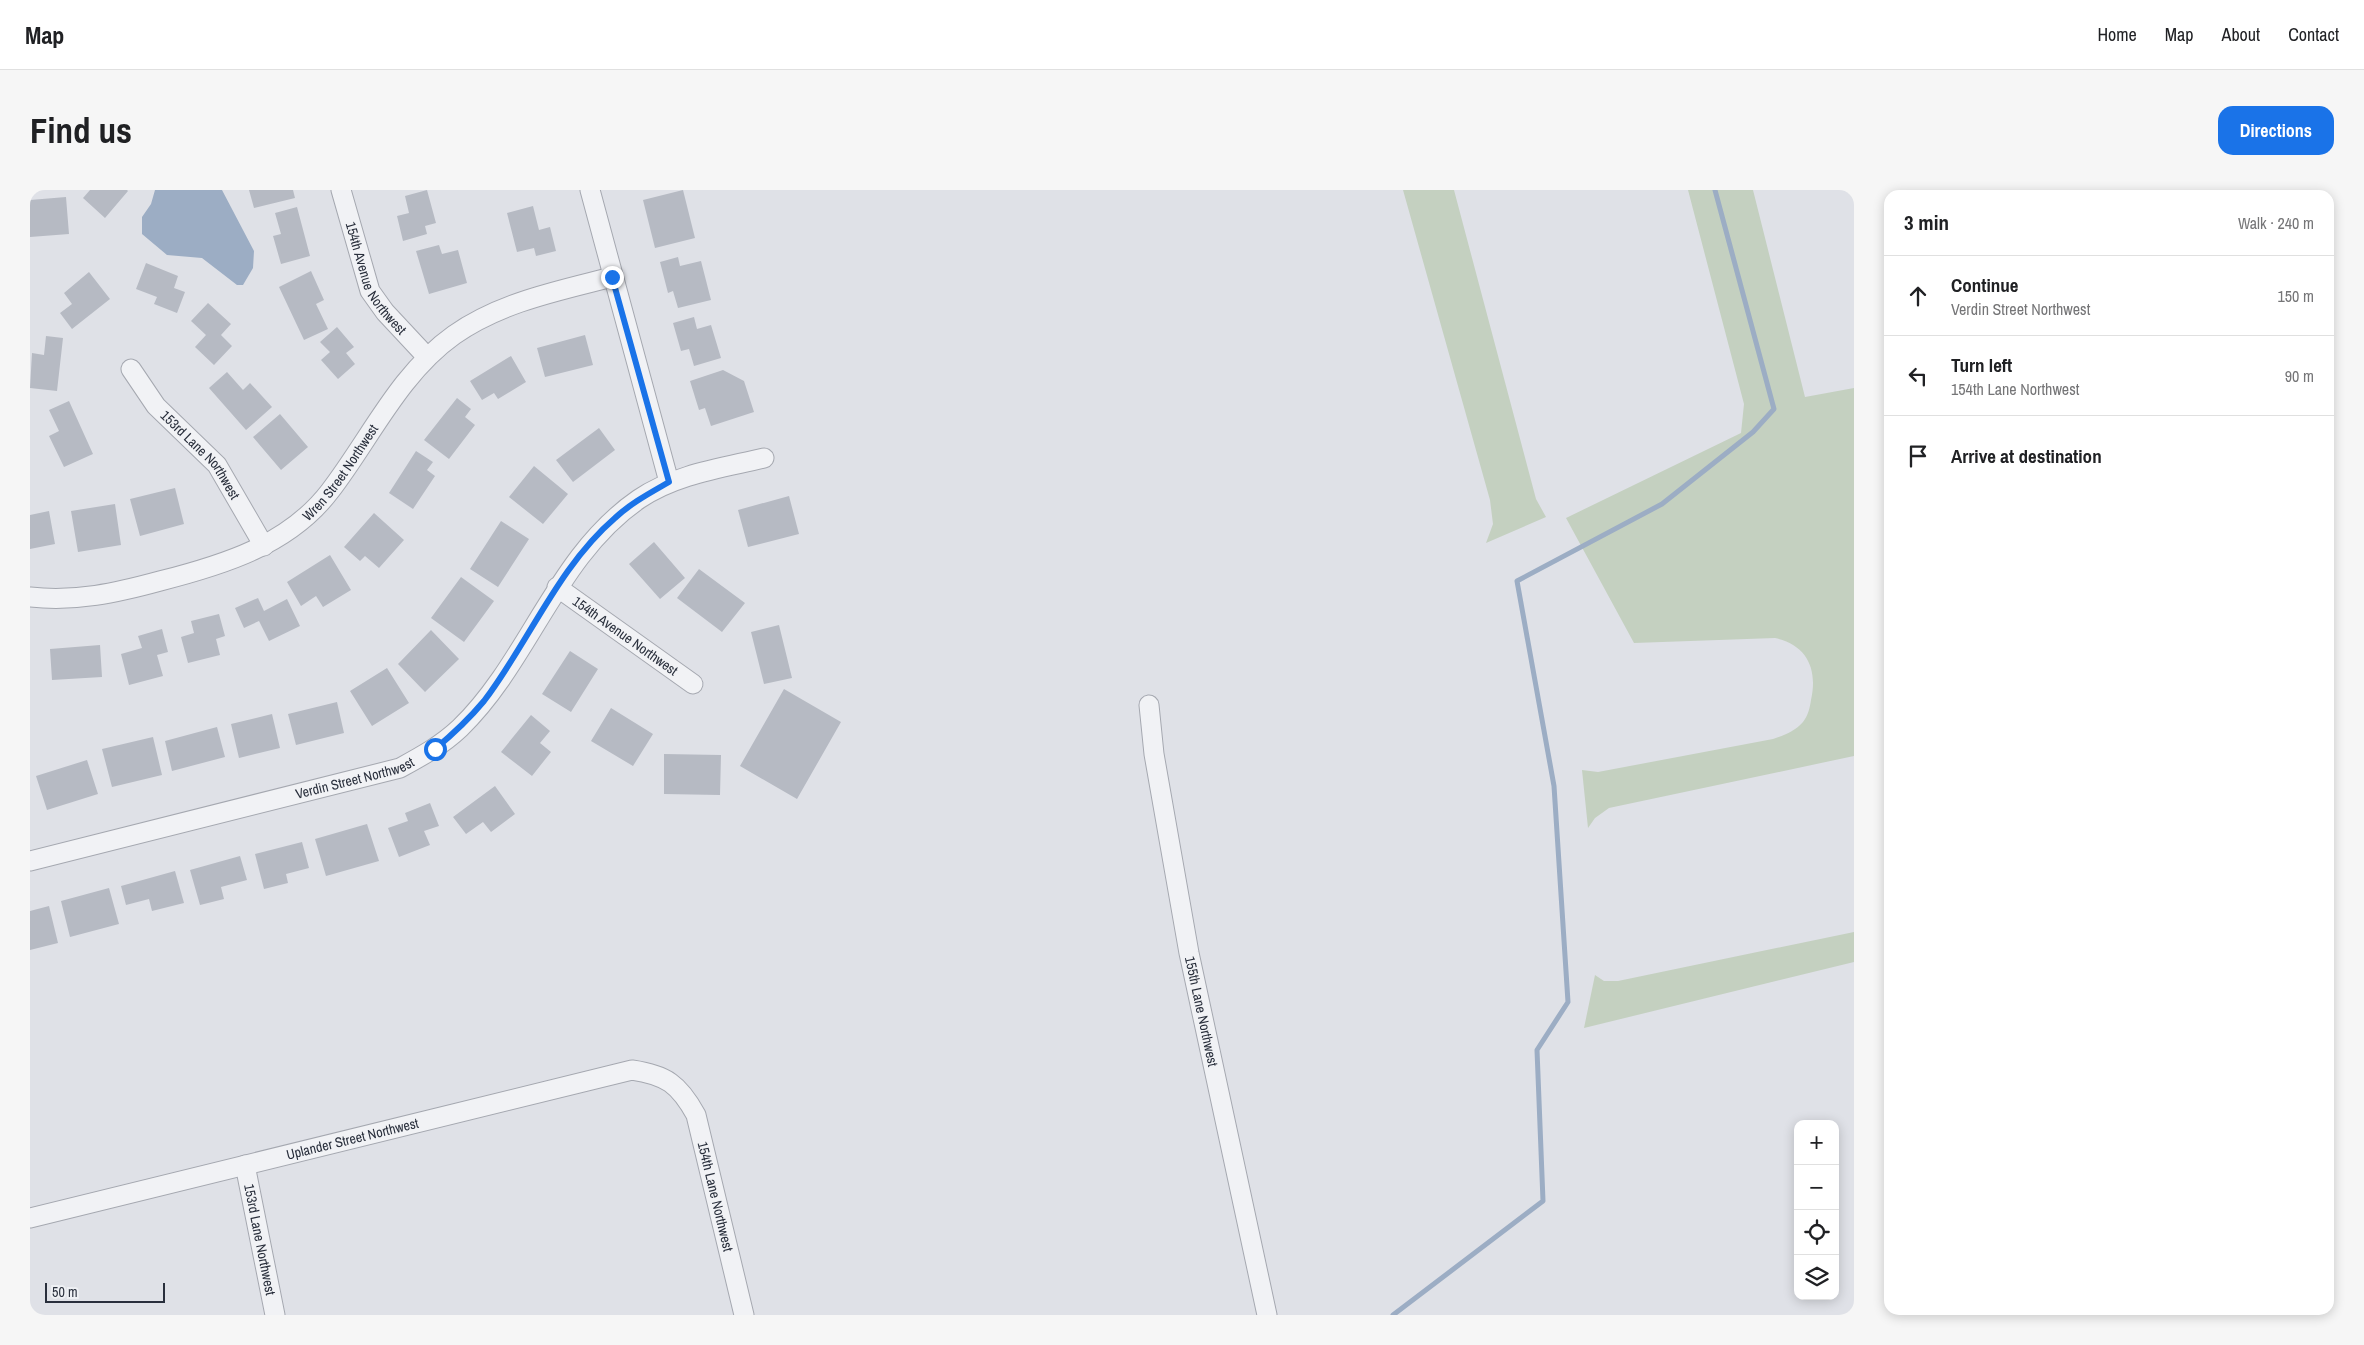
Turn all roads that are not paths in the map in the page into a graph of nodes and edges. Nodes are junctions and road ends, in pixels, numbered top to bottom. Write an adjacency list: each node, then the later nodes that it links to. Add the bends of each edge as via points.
1 (341, 190): 4 (street, 154th Avenue Northwest, via 370,291)
2 (590, 190): 3 (street)
3 (612, 277): 4 (street, Wren Street Northwest, via 504,308 454,335); 7 (street)
4 (427, 357): 8 (street, Wren Street Northwest, via 401,387 329,492 306,517)
5 (131, 369): 8 (street, 153rd Lane Northwest, via 156,406 216,465)
6 (764, 458): 7 (street, Verdin Street Northwest)
7 (669, 482): 9 (street, Verdin Street Northwest, via 615,518 591,542)
8 (264, 546): 10 (street, Wren Street Northwest, via 232,561 105,596 59,600)
9 (557, 588): 11 (street, 154th Avenue Northwest); 13 (street, Verdin Street Northwest, via 484,701 435,749 400,768)
10 (30, 597)
11 (693, 684)
12 (1149, 705): 19 (street, 155th Lane Northwest, via 1154,754 1189,953)
13 (30, 861)
14 (673, 1085): 15 (street, Uplander Street Northwest, via 653,1073 632,1070); 18 (street, 154th Lane Northwest, via 685,1094 696,1115)
15 (245, 1165): 16 (street, Uplander Street Northwest); 17 (street, 153rd Lane Northwest)
16 (30, 1218)
17 (274, 1315)
18 (744, 1315)
19 (1267, 1315)

